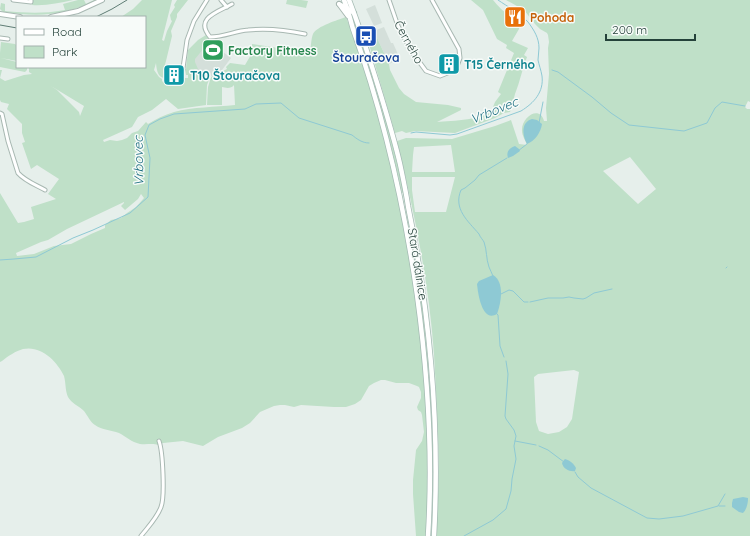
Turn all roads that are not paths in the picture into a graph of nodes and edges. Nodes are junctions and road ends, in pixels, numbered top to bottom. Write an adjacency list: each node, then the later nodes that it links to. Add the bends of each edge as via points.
1 (13, 0): 9 (street)
2 (102, 0): 17 (street, via 78,11)
3 (207, 0): 22 (street, via 194,21 187,40)
4 (221, 0): 12 (street)
5 (344, 0): 13 (main road, Stará dálnice)
6 (350, 0): 15 (main road, Stará dálnice)
7 (389, 0): 8 (street, Černého, via 398,26 412,52 426,71 440,76 457,66 460,58 459,49)
8 (432, 0)
9 (31, 1)
10 (337, 2): 13 (street); 18 (street)
11 (232, 4): 12 (street)
12 (227, 7): 19 (street, via 207,18 204,24 210,37 246,30 268,29)
13 (348, 8): 15 (street); 18 (main road, Stará dálnice)
14 (0, 14): 16 (street)
15 (355, 14): 27 (main road, Stará dálnice, via 395,145 415,239 432,373 435,421)
16 (16, 16)
17 (55, 16)
18 (348, 16): 26 (main road, Stará dálnice, via 364,59 385,131 410,247 426,372 430,474)
19 (304, 34)
20 (0, 38): 21 (street)
21 (8, 39)
22 (182, 75)
23 (0, 113): 24 (street, via 18,173)
24 (45, 190)
25 (159, 441): 28 (street, via 162,503)
26 (428, 526): 27 (main road); 29 (main road, Stará dálnice)
27 (434, 526): 30 (main road, Stará dálnice)
28 (141, 536)
29 (428, 536)
30 (434, 536)

